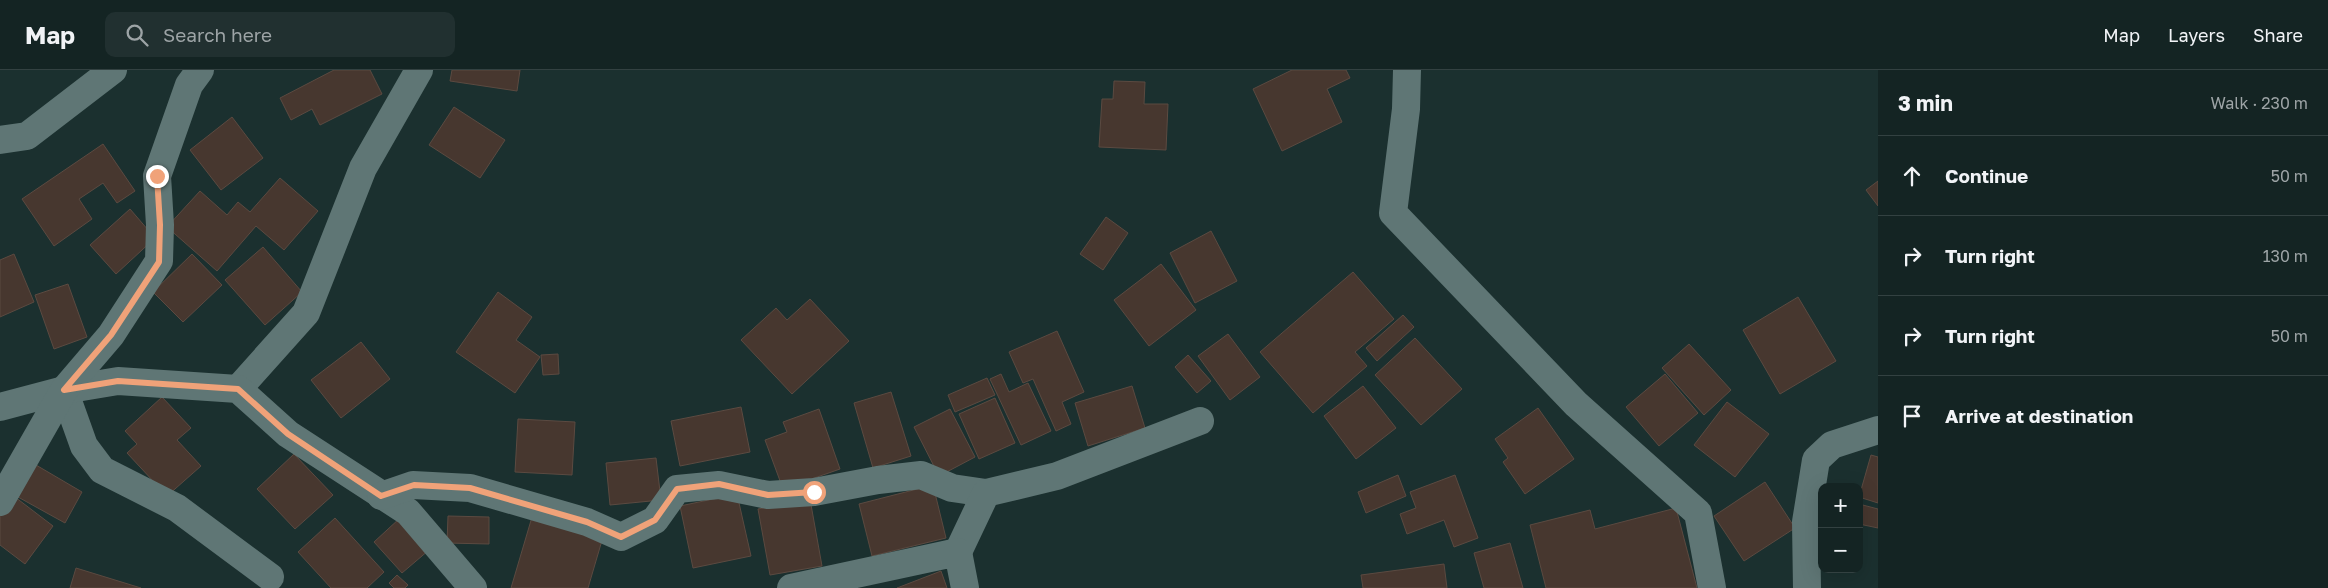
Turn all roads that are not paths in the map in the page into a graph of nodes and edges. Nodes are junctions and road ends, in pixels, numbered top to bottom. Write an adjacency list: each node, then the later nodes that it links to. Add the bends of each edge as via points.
1 (113, 70): 5 (street, via 27,136)
2 (200, 70): 7 (street, via 189,85 157,176 159,262 111,335)
3 (419, 70): 6 (street, via 364,168 306,314)
4 (1407, 70): 19 (street, via 1406,109 1393,213 1576,404 1698,513)
5 (0, 140)
6 (238, 389): 7 (street, via 118,381); 12 (street, via 288,434)
7 (64, 390): 8 (street); 13 (street); 15 (street, via 84,446 102,470 177,508)
8 (0, 407)
9 (1200, 421): 11 (street, via 1057,476)
10 (1878, 430): 20 (street, via 1832,445 1816,460 1806,522)
11 (986, 493): 12 (street, via 952,488 921,475 814,492 768,495 719,484 677,489 655,520 621,537 587,522 470,488 414,485); 14 (street)
12 (381, 496): 16 (street, via 408,512)
13 (0, 502)
14 (958, 552): 17 (street); 18 (street)
15 (270, 577)
16 (473, 588)
17 (791, 588)
18 (965, 588)
19 (1712, 588)
20 (1807, 588)

